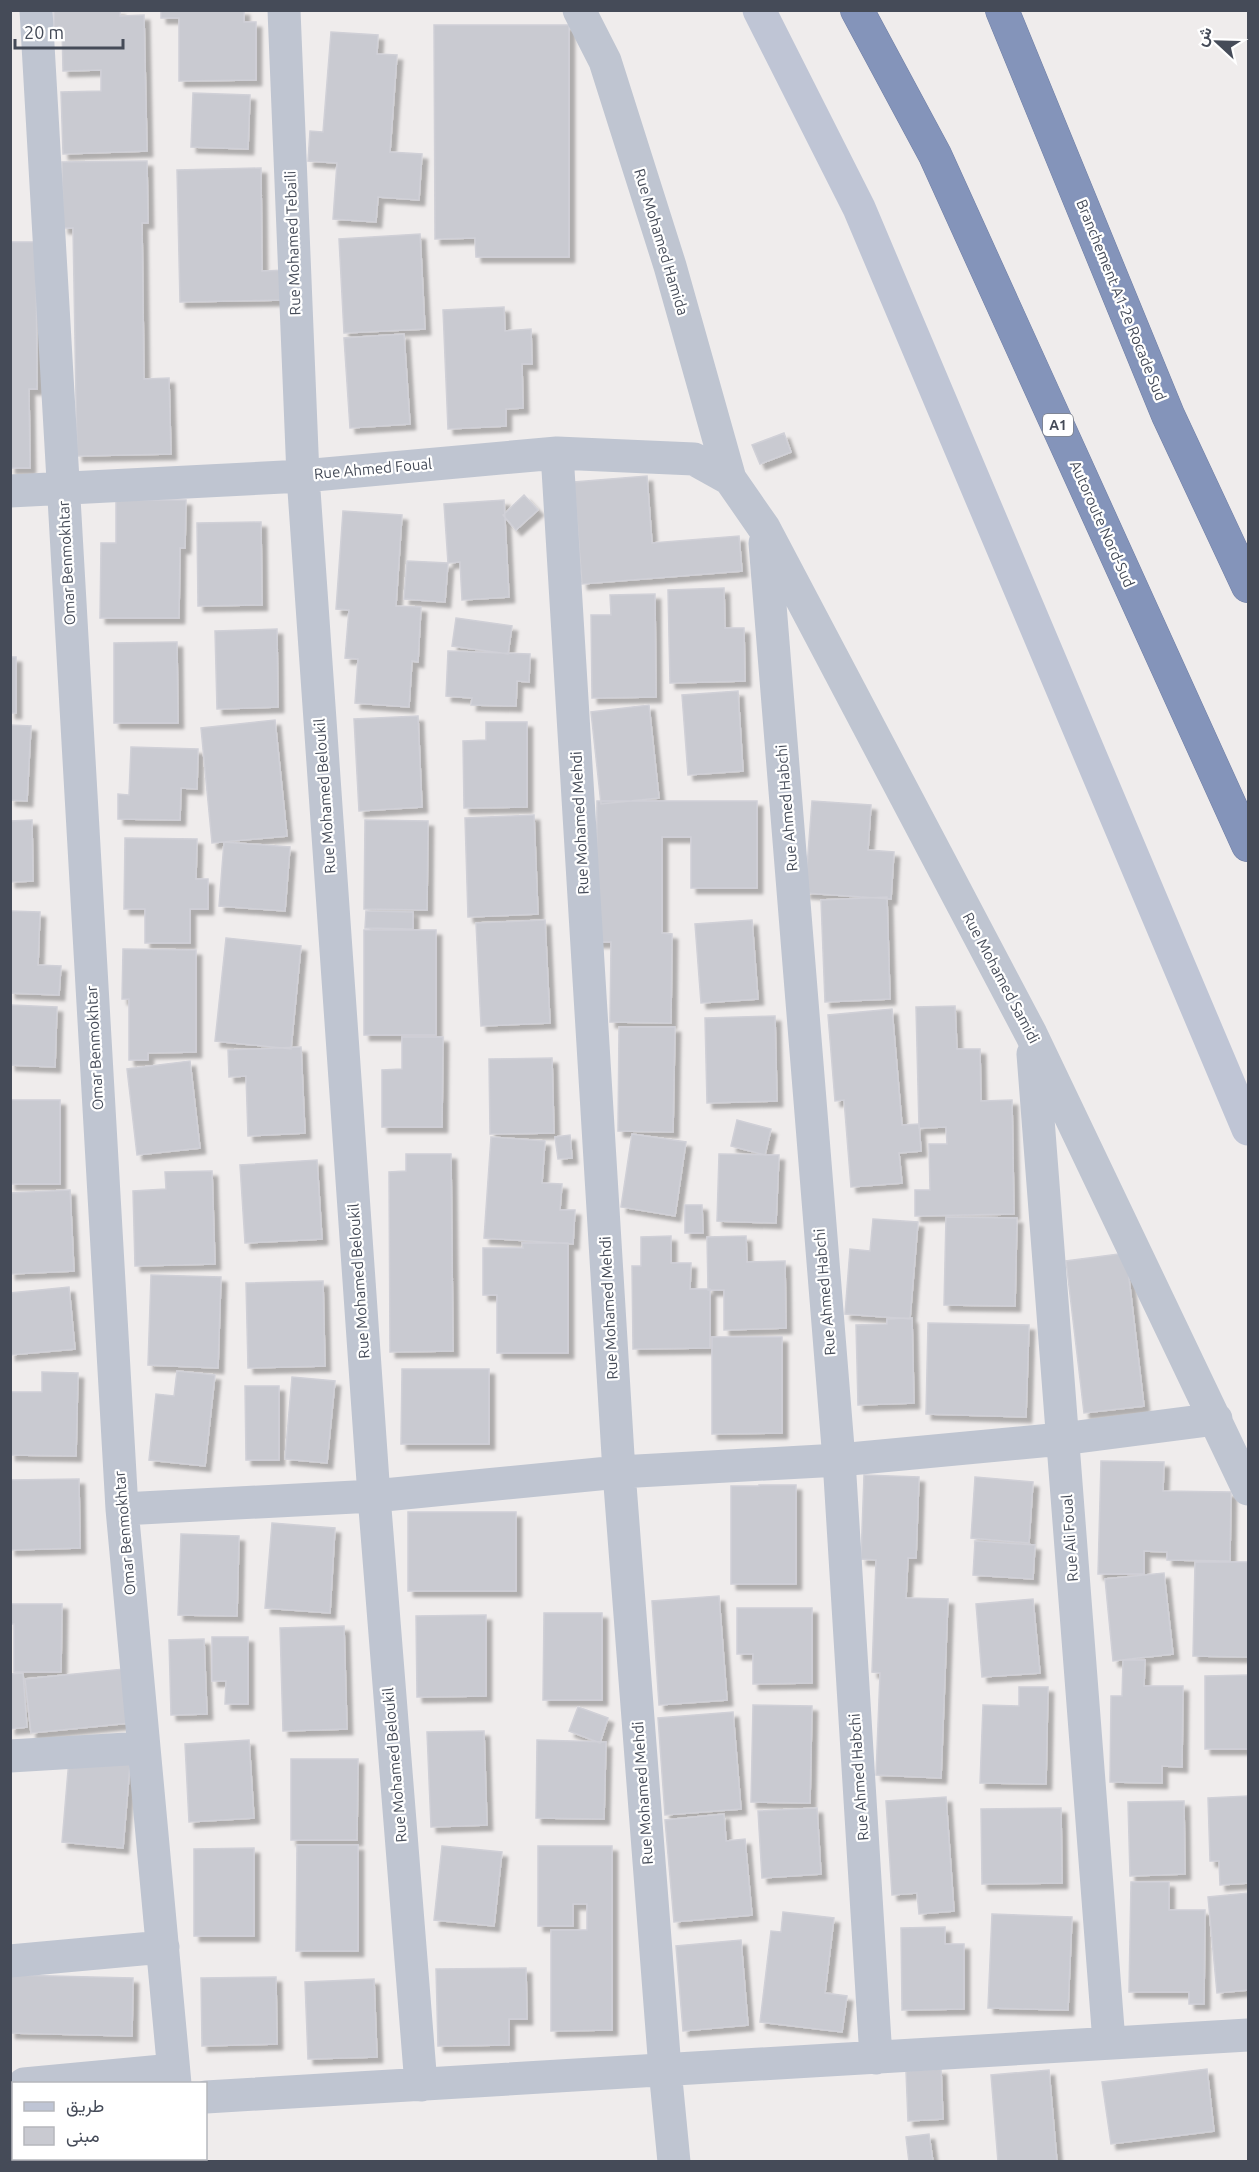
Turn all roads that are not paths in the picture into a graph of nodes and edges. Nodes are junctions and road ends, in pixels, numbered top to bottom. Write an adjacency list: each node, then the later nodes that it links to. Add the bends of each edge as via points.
1 (36, 10): 12 (street, Omar Benmokhtar)
2 (284, 10): 10 (street, Rue Mohamed Tebaili)
3 (579, 10): 11 (street, Rue Mohamed Hamida, via 605,61 670,266)
4 (759, 10): 18 (main road, via 859,208)
5 (857, 10): 8 (highway, Autoroute Nord-Sud / A1)
6 (882, 10): 8 (highway)
7 (1002, 10): 15 (highway, Branchement A1-2e Rocade Sud, via 1168,415)
8 (935, 155): 16 (highway, Autoroute Nord-Sud / A1)
9 (557, 453): 10 (street, Rue Ahmed Foual); 11 (street, Rue Ahmed Foual, via 694,459); 22 (street, Rue Mohamed Mehdi)
10 (303, 476): 12 (street, Rue Ahmed Foual); 24 (street, Rue Mohamed Beloukil)
11 (729, 479): 14 (street, Rue Mohamed Samidi)
12 (63, 488): 13 (street, Rue Ahmed Foual); 25 (street, Omar Benmokhtar)
13 (10, 491)
14 (764, 528): 17 (street, Rue Mohamed Samidi); 21 (street, Rue Ahmed Habchi)
15 (1248, 586)
16 (1248, 845)
17 (1031, 1034): 19 (street, Rue Mohamed Samidi); 20 (street, Rue Ali Foual)
18 (1248, 1129)
19 (1216, 1419): 20 (street); 23 (street, Rue Mohamed Samidi)
20 (1062, 1439): 21 (street); 31 (street, Rue Ali Foual)
21 (839, 1460): 22 (street); 32 (street, Rue Ahmed Habchi)
22 (619, 1472): 24 (street); 33 (street, Rue Mohamed Mehdi)
23 (1248, 1490)
24 (374, 1496): 25 (street); 36 (street, Rue Mohamed Beloukil)
25 (122, 1509): 26 (street, Omar Benmokhtar)
26 (144, 1748): 27 (street); 28 (street, Omar Benmokhtar)
27 (10, 1756)
28 (163, 1947): 29 (street); 34 (street, Omar Benmokhtar)
29 (10, 1961)
30 (1248, 2035): 31 (street)
31 (1109, 2042): 32 (street)
32 (876, 2058): 33 (street)
33 (664, 2068): 36 (street); 38 (street, Rue Mohamed Mehdi)
34 (174, 2077): 35 (street)
35 (67, 2082)
36 (421, 2085): 37 (street)
37 (207, 2097)
38 (674, 2162)

